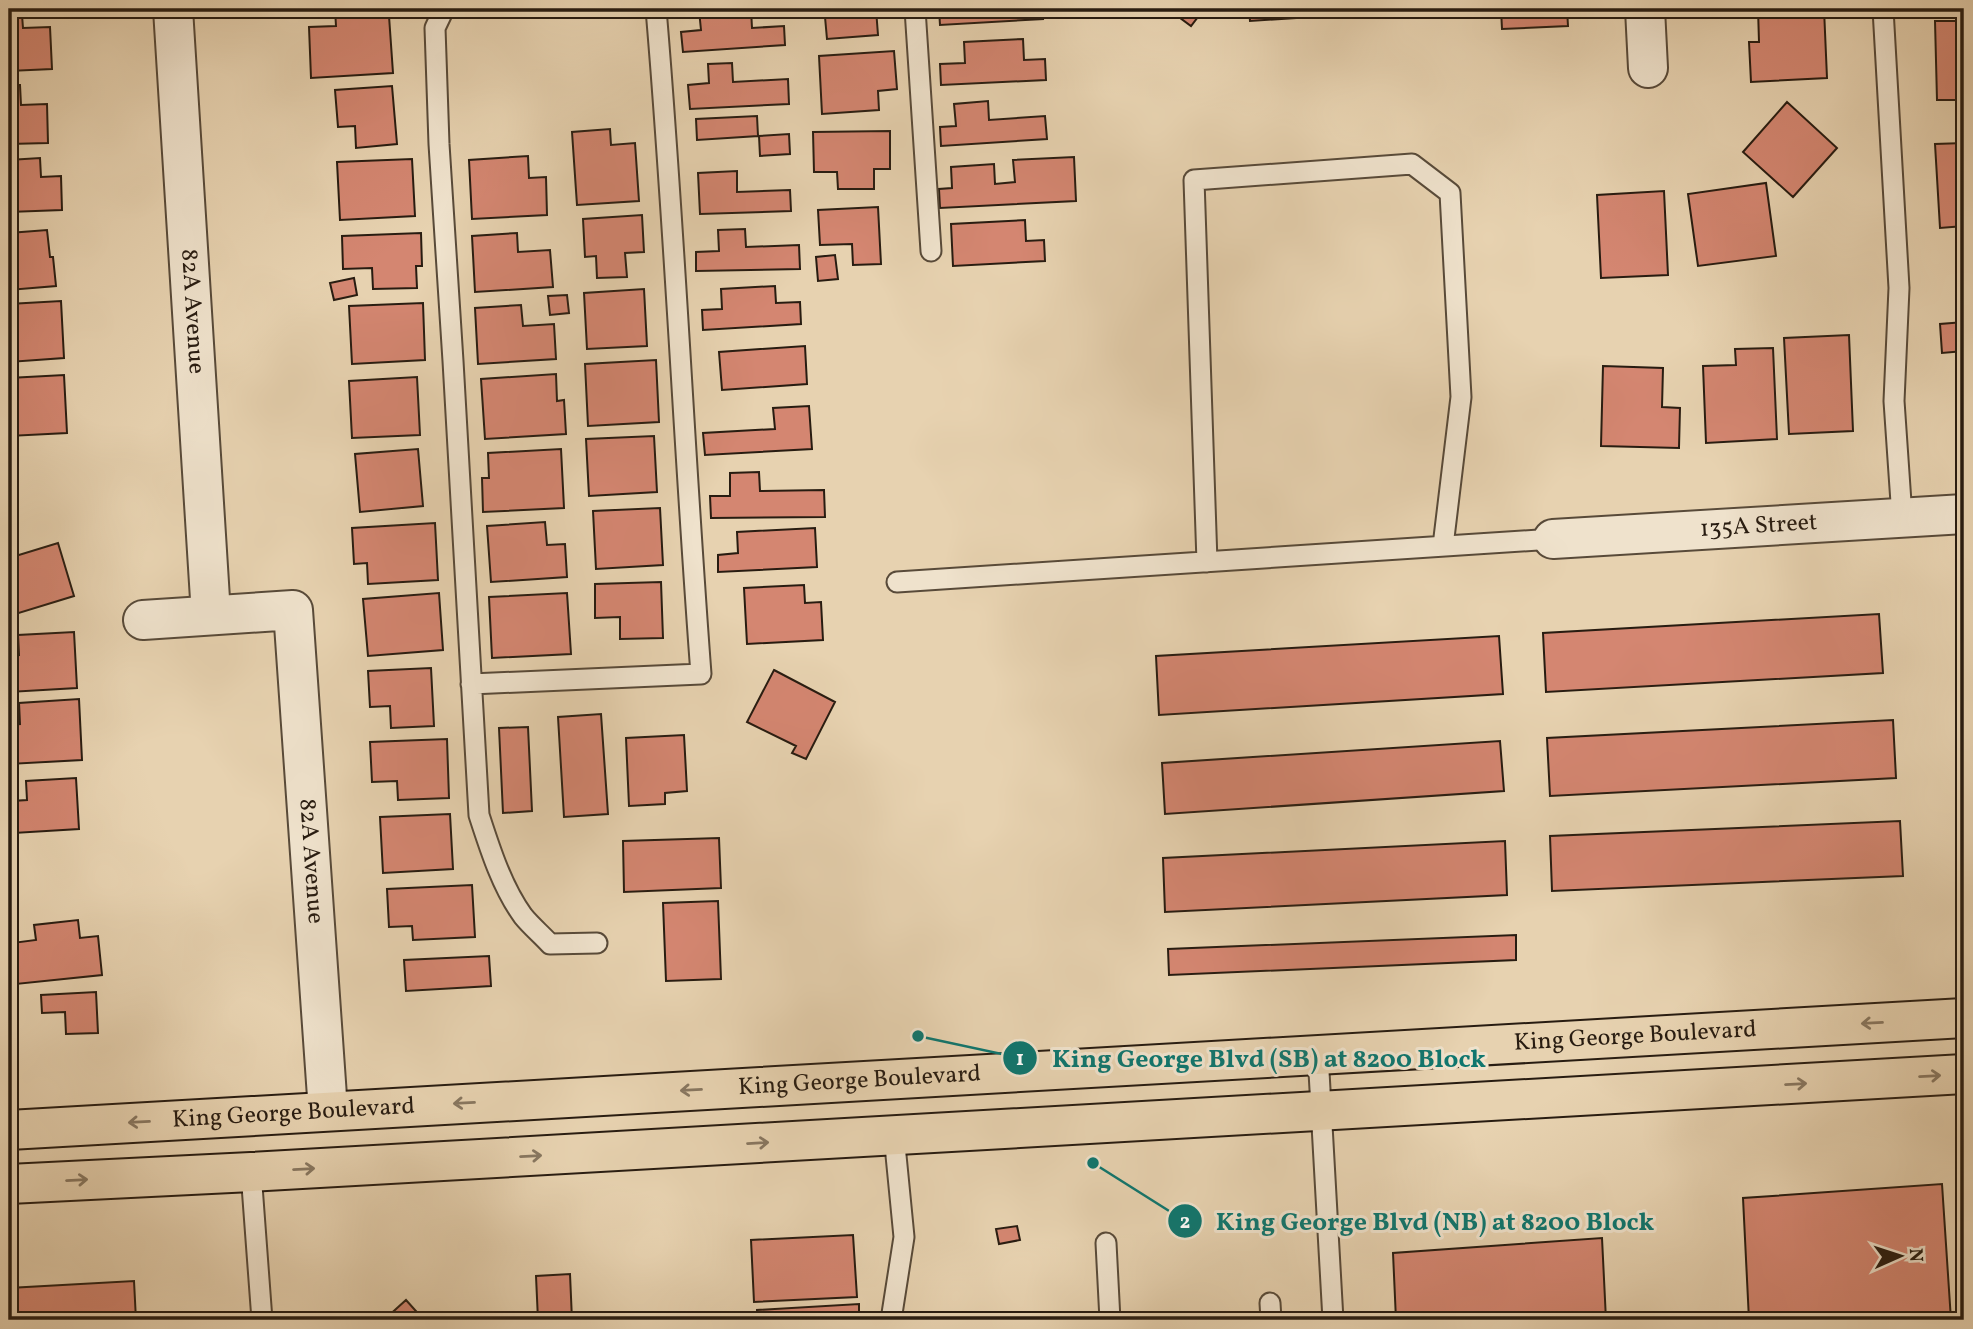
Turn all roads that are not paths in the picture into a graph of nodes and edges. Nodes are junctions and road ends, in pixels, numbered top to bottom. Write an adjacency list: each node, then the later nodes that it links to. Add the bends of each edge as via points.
1 (173, 9): 15 (street, 82A Avenue)
2 (444, 9): 17 (lane, via 435,28 439,144)
3 (656, 9): 17 (lane, via 701,674)
4 (915, 9): 8 (lane)
5 (1645, 9): 7 (street)
6 (1883, 9): 10 (lane, via 1899,288 1894,401)
7 (1648, 68)
8 (931, 251)
9 (1964, 514): 10 (street, 135A Street)
10 (1902, 517): 11 (street, 135A Street)
11 (1553, 539): 12 (lane)
12 (1443, 546): 13 (lane); 13 (lane, via 1461,397 1450,193 1412,164 1194,180)
13 (1207, 562): 14 (lane)
14 (897, 582)
15 (211, 615): 16 (street, 82A Avenue); 22 (street, 82A Avenue, via 293,610)
16 (143, 620)
17 (471, 684): 18 (lane, via 479,815 504,882 523,916 550,944)
18 (597, 943)
19 (1964, 1017): 20 (main road, King George Boulevard, one-way to 20)
20 (1318, 1054): 22 (main road, King George Boulevard, one-way to 22); 23 (lane)
21 (1964, 1074): 23 (main road, one-way to 21)
22 (328, 1111): 24 (main road, King George Boulevard, one-way to 24)
23 (1321, 1111): 25 (main road); 32 (lane)
24 (9, 1130)
25 (894, 1135): 26 (main road, one-way to 25); 30 (lane, via 904,1237)
26 (251, 1172): 27 (main road, one-way to 26); 29 (lane)
27 (9, 1184)
28 (1105, 1243): 31 (lane)
29 (262, 1320)
30 (891, 1320)
31 (1110, 1320)
32 (1334, 1320)

